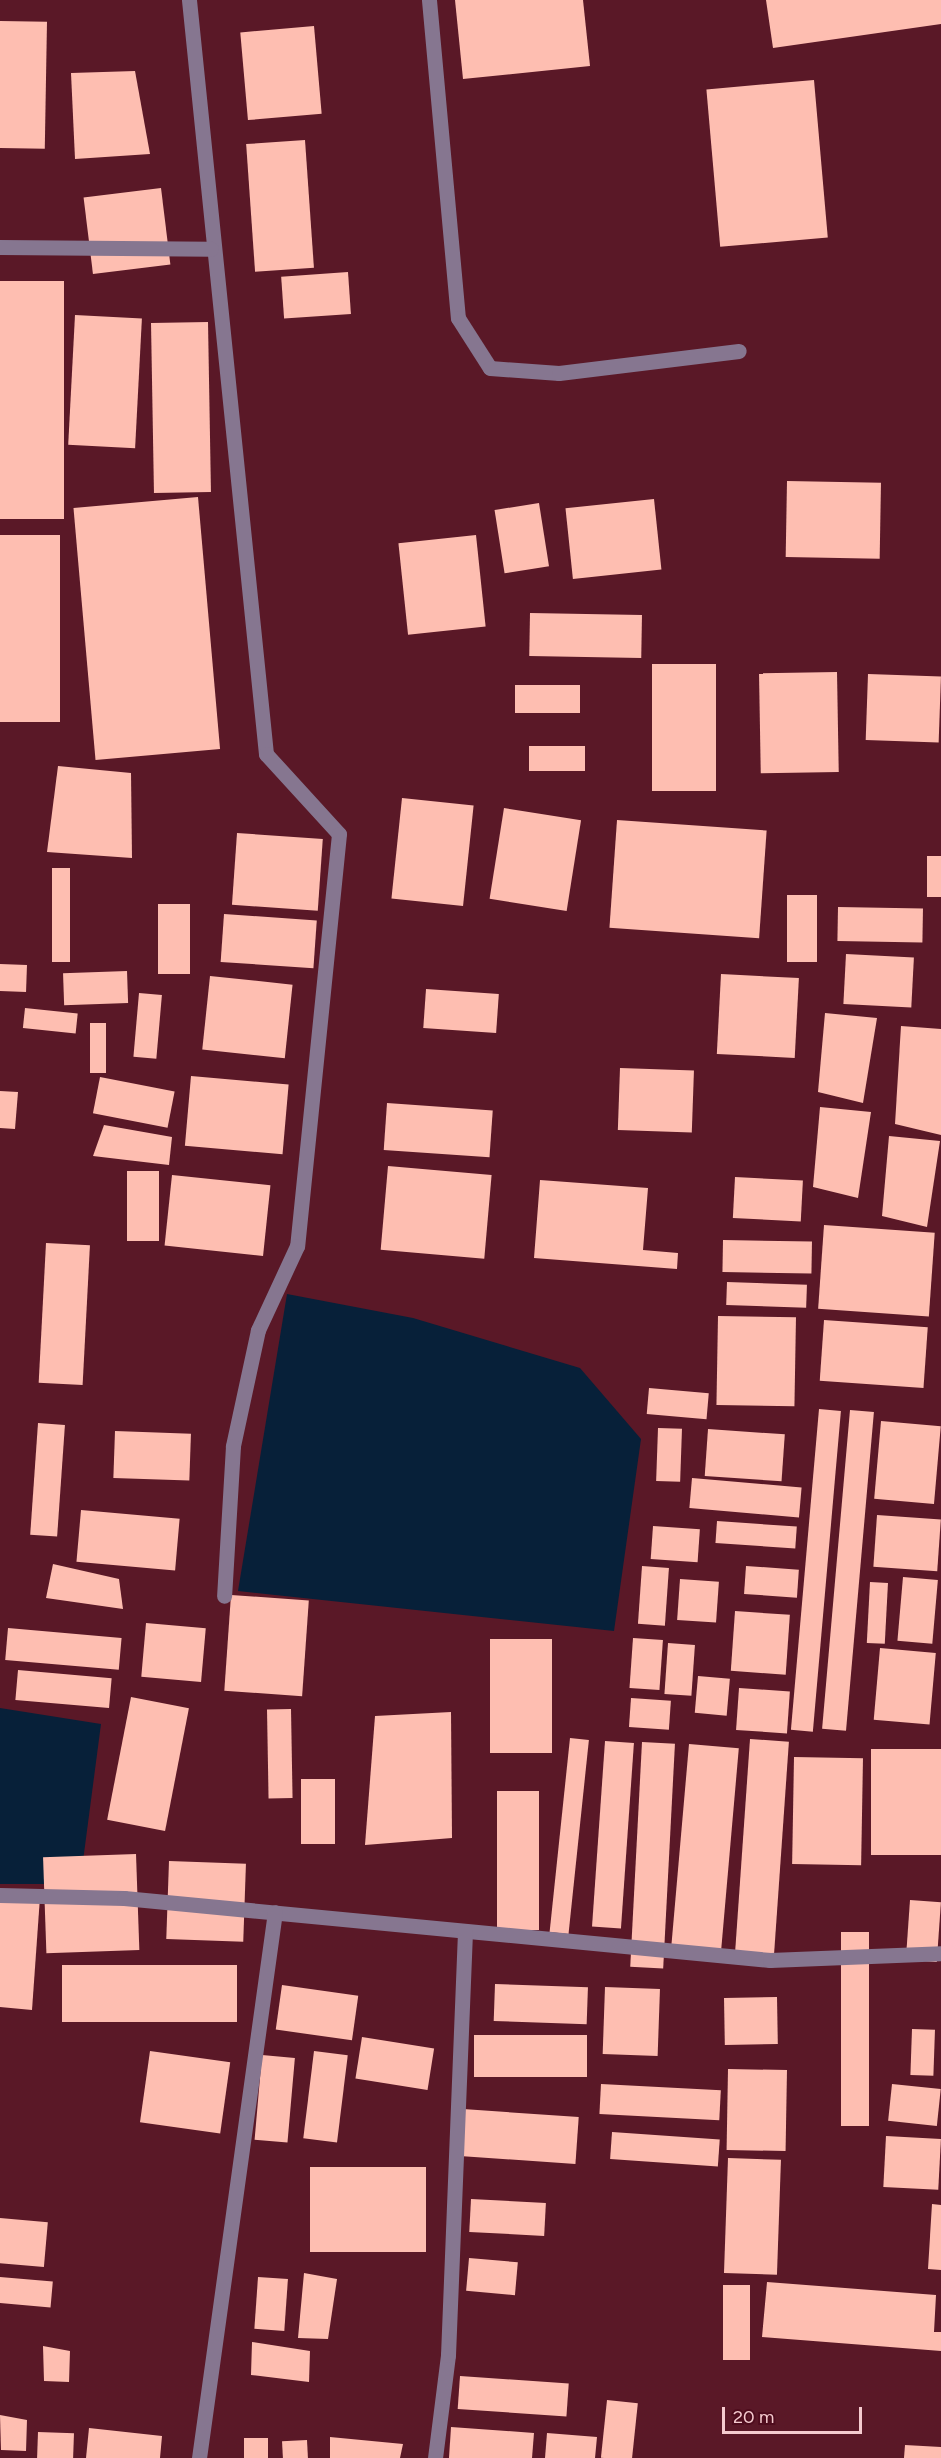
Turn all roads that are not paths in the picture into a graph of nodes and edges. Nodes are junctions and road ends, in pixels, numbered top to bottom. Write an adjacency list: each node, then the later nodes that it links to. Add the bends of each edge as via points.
1 (189, 0): 4 (street)
2 (429, 0): 5 (street, via 458,318 490,368 559,374)
3 (0, 247): 4 (street)
4 (211, 249): 6 (street, via 266,754 339,834 297,1246 258,1330 233,1446)
5 (739, 351)
6 (224, 1596)
7 (0, 1895): 8 (street, via 124,1898)
8 (275, 1912): 9 (street); 11 (street)
9 (465, 1931): 10 (street, via 770,1960); 12 (street, via 448,2355)
10 (941, 1953)
11 (199, 2458)
12 (435, 2458)

